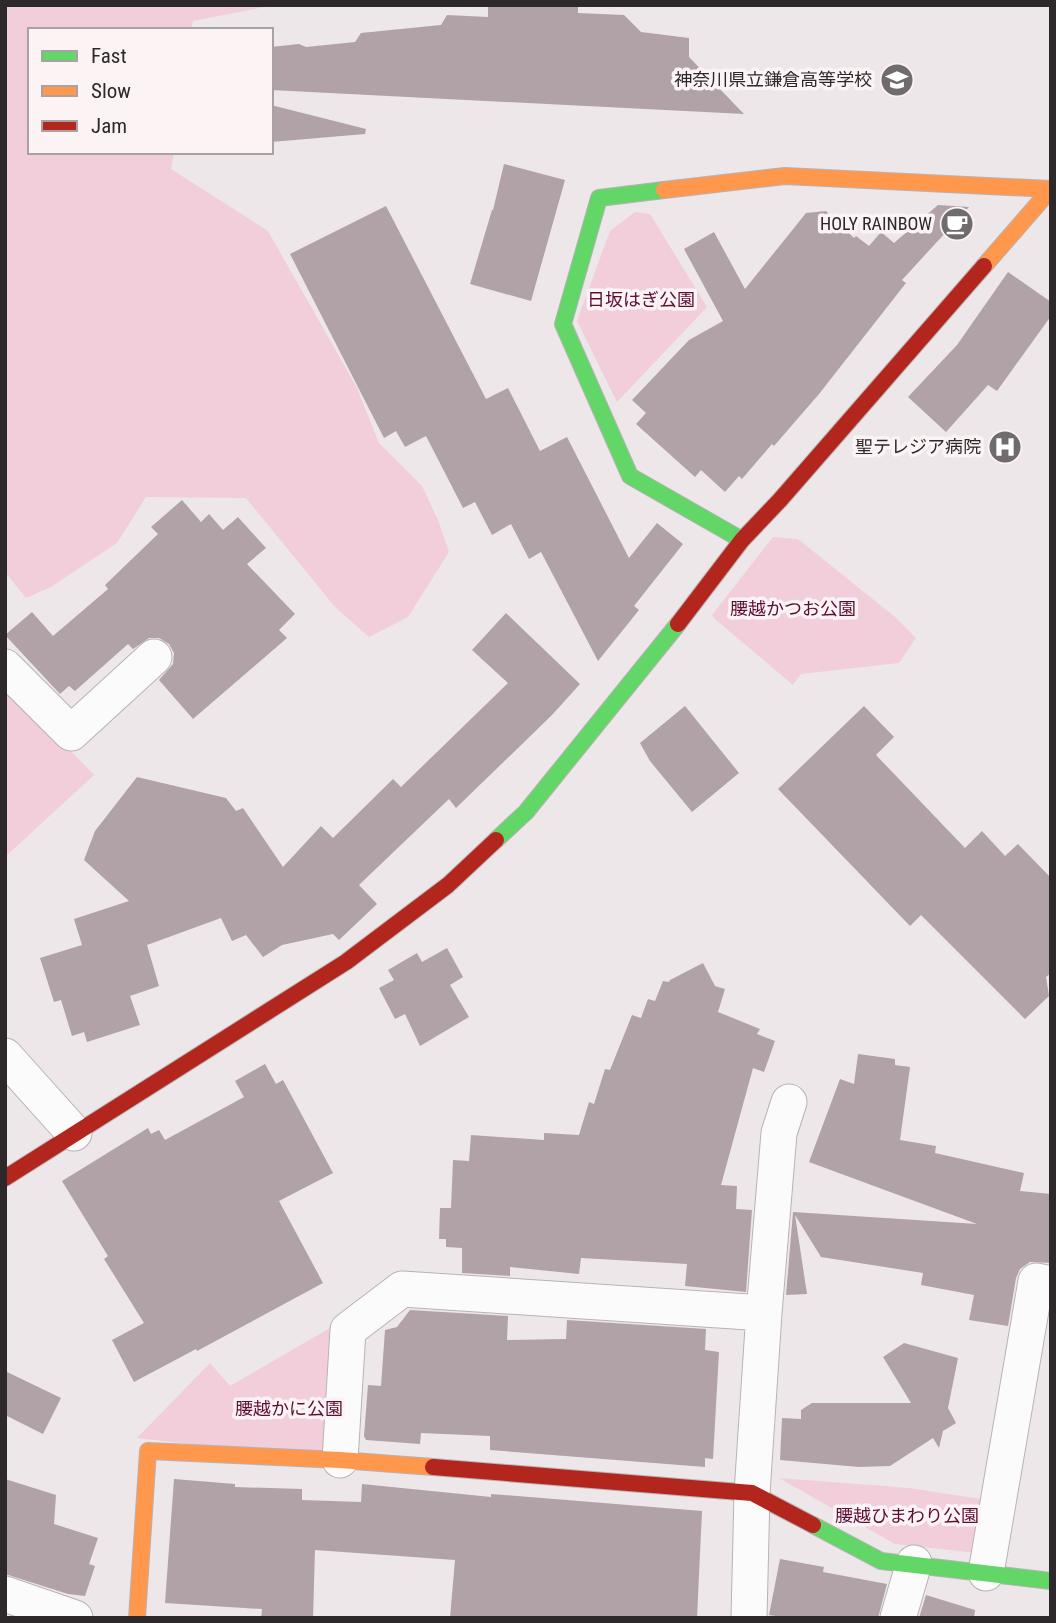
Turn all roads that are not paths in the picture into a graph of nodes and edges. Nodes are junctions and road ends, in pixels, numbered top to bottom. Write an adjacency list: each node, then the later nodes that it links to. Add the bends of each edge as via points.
1 (1051, 189): 2 (street); 2 (street, via 785,176 599,198 563,324 630,476)
2 (742, 540): 7 (street, via 526,812 448,885 346,962)
3 (154, 657): 4 (street, via 71,733)
4 (5, 667)
5 (5, 1056): 7 (street)
6 (789, 1102): 10 (street, via 779,1133)
7 (74, 1133): 8 (street)
8 (5, 1178)
9 (1051, 1284): 14 (street, via 1036,1281)
10 (764, 1313): 11 (street, via 402,1289 348,1330); 12 (street)
11 (340, 1460): 12 (street); 18 (street, via 148,1451)
12 (752, 1493): 13 (street, via 881,1561); 19 (street)
13 (914, 1563): 14 (street); 20 (street)
14 (986, 1573): 15 (street)
15 (1051, 1581)
16 (5, 1594): 17 (street)
17 (75, 1618)
18 (137, 1618)
19 (749, 1618)
20 (898, 1618)

